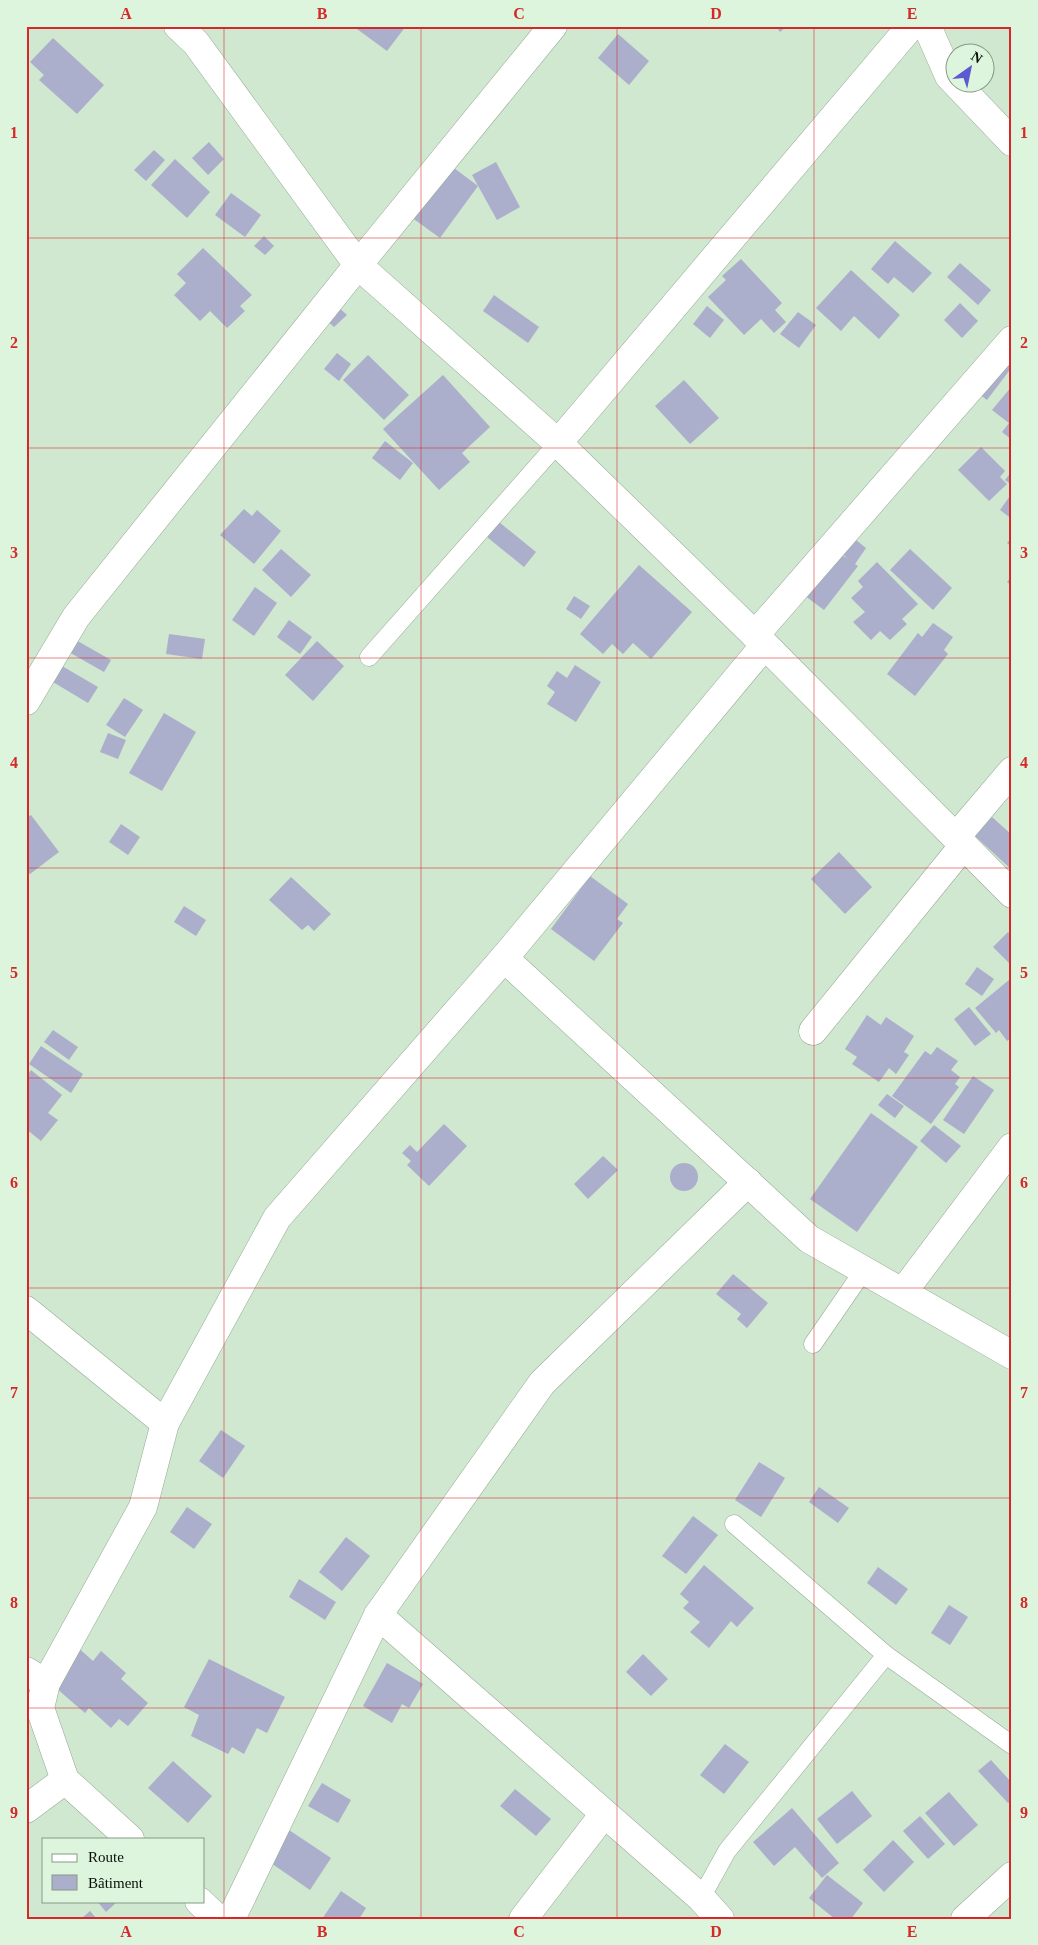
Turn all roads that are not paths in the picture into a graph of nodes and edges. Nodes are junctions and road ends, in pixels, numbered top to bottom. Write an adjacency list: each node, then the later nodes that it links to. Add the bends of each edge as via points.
1 (553, 26): 6 (street)
2 (911, 26): 8 (street)
3 (927, 26): 5 (street, via 949,76)
4 (179, 27): 6 (street, via 196,44)
5 (1012, 142)
6 (358, 265): 8 (street); 11 (street, via 76,616)
7 (1012, 340): 9 (street)
8 (558, 443): 9 (street); 10 (lane)
9 (759, 641): 13 (street); 15 (street)
10 (369, 657)
11 (26, 701)
12 (1012, 771): 13 (street)
13 (960, 841): 14 (street); 16 (street)
14 (1012, 894)
15 (504, 958): 18 (street); 24 (street, via 277,1218)
16 (813, 1031)
17 (1012, 1146): 20 (street)
18 (748, 1182): 19 (street, via 809,1239); 26 (street, via 542,1383)
19 (864, 1270): 20 (street); 22 (lane)
20 (903, 1292): 23 (street)
21 (26, 1310): 24 (street)
22 (813, 1344)
23 (1012, 1355)
24 (165, 1423): 28 (street, via 142,1508)
25 (734, 1524): 27 (lane)
26 (378, 1615): 32 (street); 38 (street)
27 (886, 1655): 29 (lane); 35 (lane, via 726,1851)
28 (36, 1677): 30 (street, via 40,1708)
29 (1012, 1745)
30 (65, 1780): 31 (street); 33 (street)
31 (26, 1809)
32 (604, 1814): 35 (street); 39 (street)
33 (129, 1838)
34 (1012, 1876): 41 (street)
35 (701, 1898): 40 (street)
36 (200, 1902): 37 (street)
37 (218, 1919)
38 (231, 1919)
39 (523, 1919)
40 (720, 1919)
41 (966, 1919)

